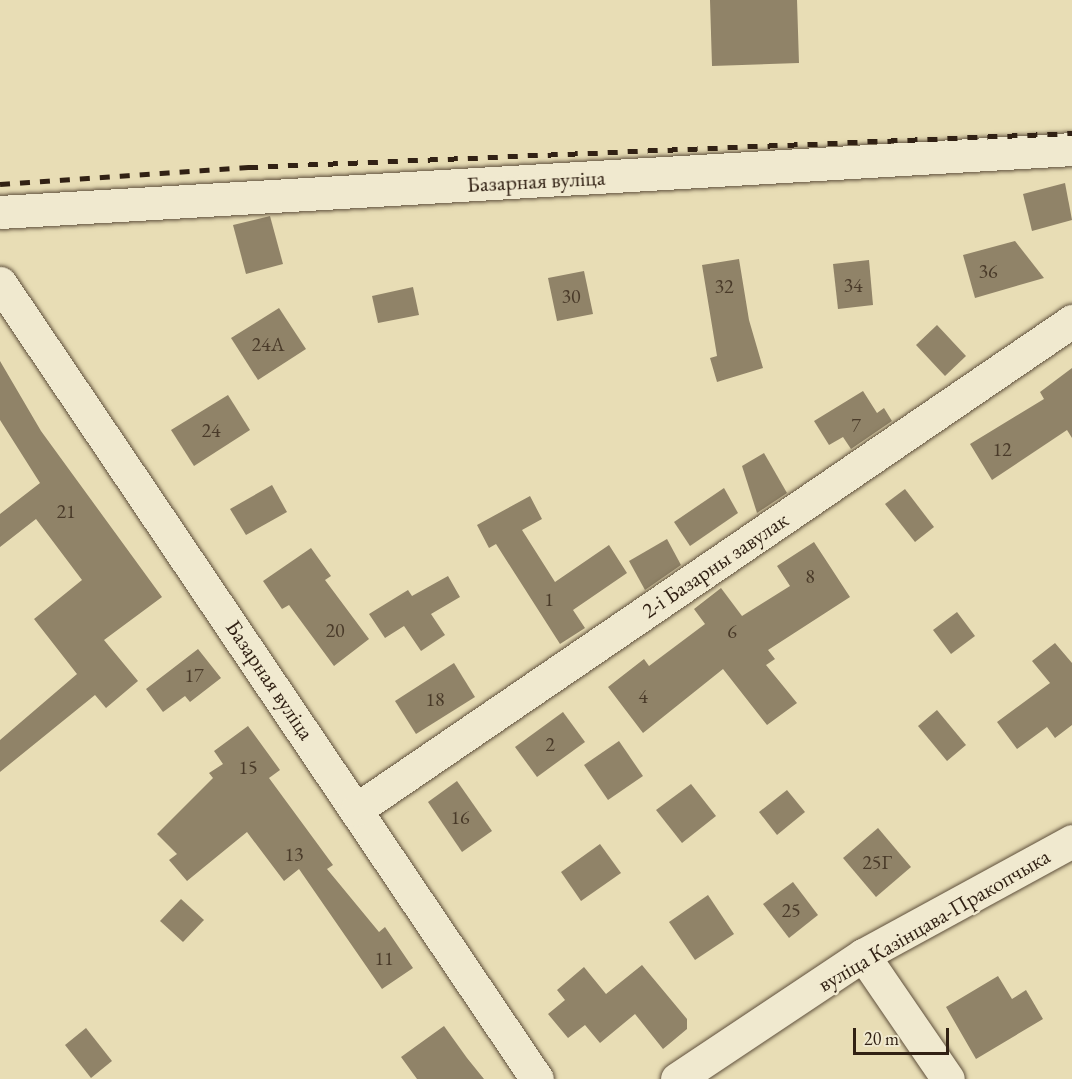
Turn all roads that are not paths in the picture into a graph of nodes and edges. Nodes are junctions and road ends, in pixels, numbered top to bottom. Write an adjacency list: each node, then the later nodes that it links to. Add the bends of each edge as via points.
1 (1072, 149): 2 (street, Базарная вуліца)
2 (0, 212)
3 (0, 283): 5 (street, Базарная вуліца)
4 (1072, 321): 5 (street, 2-і Базарны завулак)
5 (357, 809): 8 (street, Базарная вуліца)
6 (1072, 841): 7 (street, вуліца Казінцава-Пракопчыка)
7 (863, 956): 9 (street, вуліца Казінцава-Пракопчыка); 10 (street)
8 (537, 1079)
9 (677, 1079)
10 (948, 1079)

